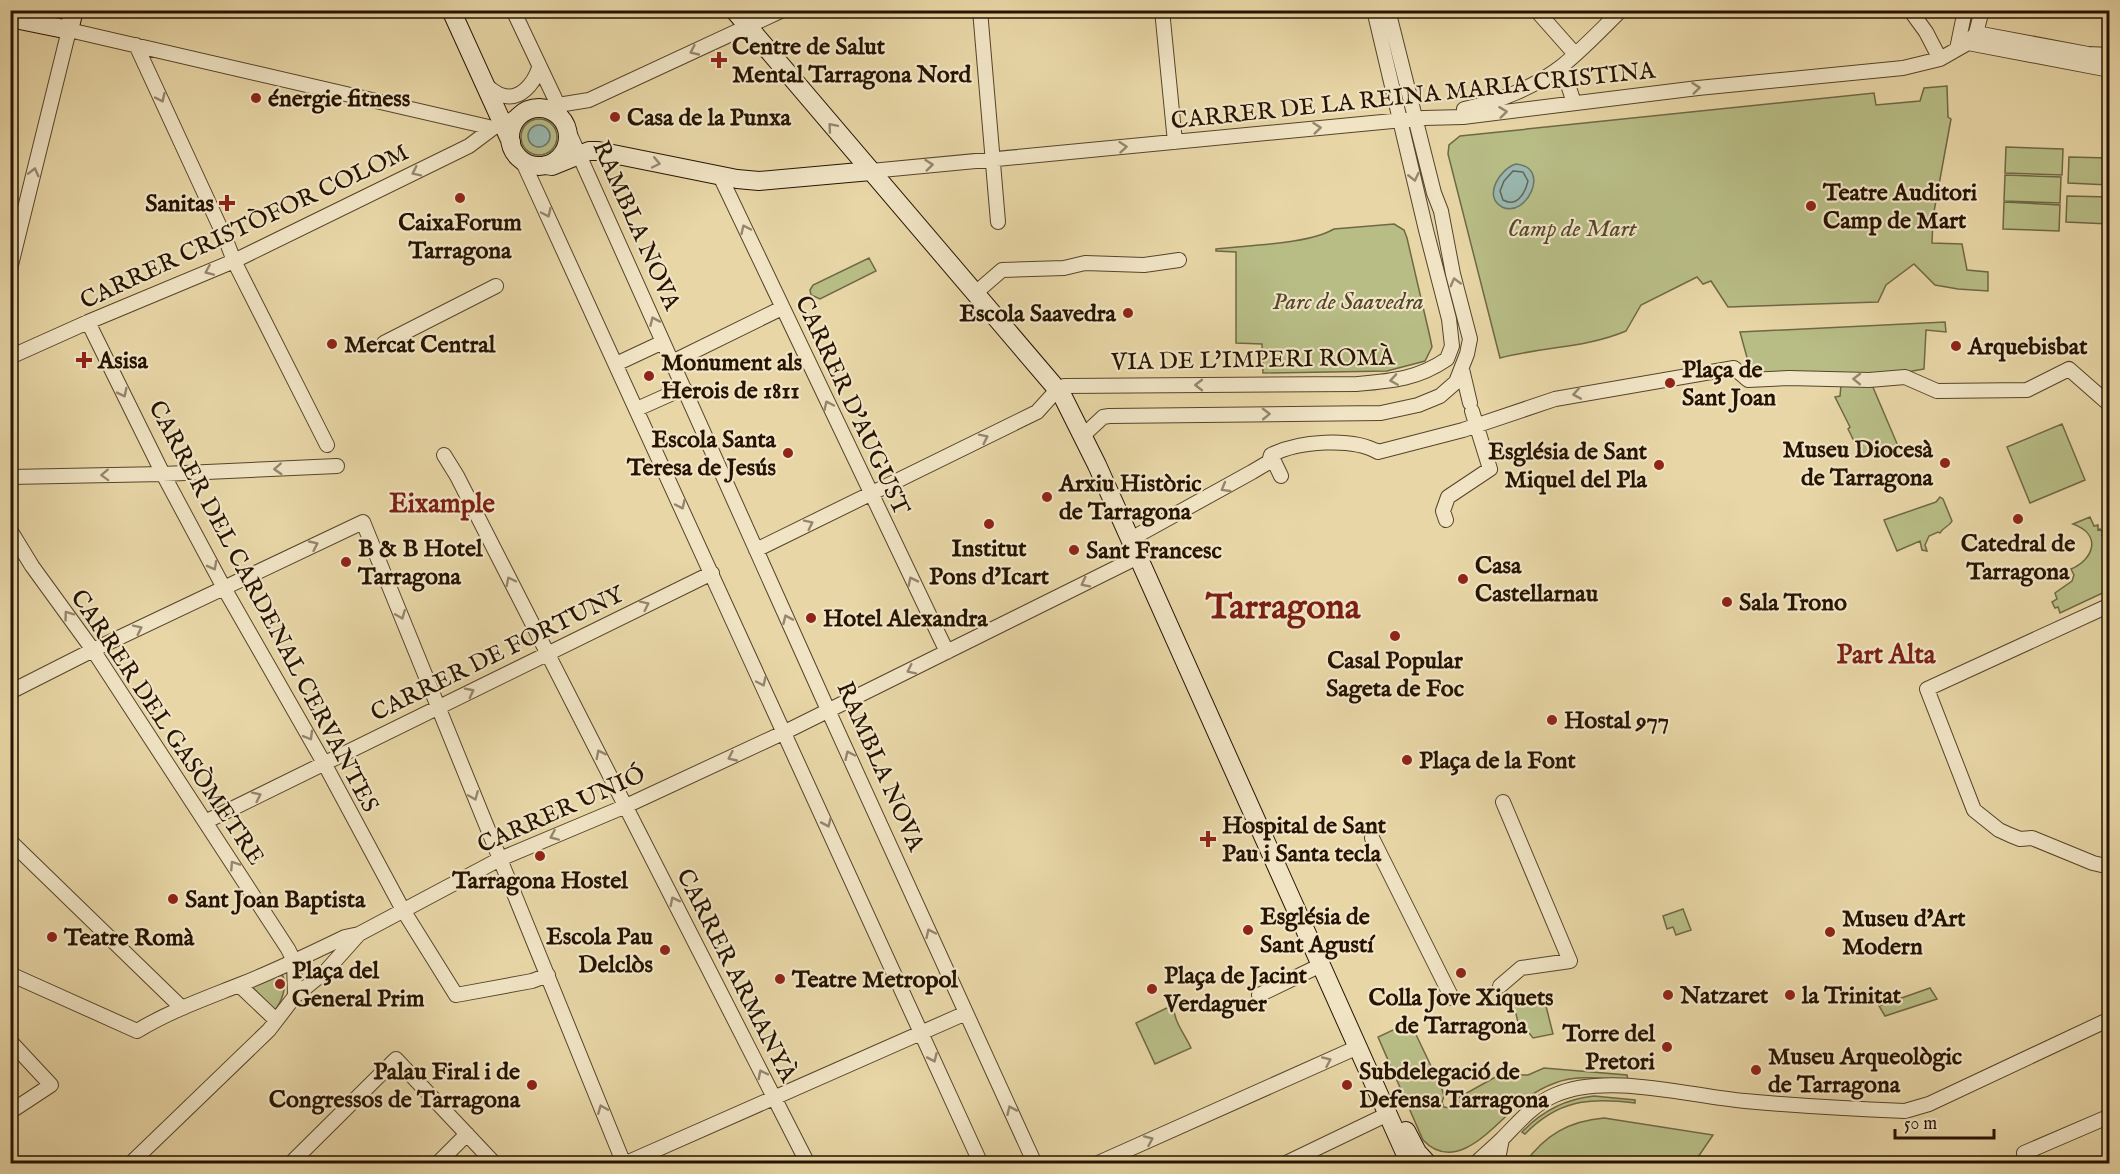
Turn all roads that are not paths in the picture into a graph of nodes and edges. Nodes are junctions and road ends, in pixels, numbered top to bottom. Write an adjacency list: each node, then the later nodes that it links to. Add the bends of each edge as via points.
1 (74, 10): 17 (main road)
2 (451, 10): 26 (main road)
3 (513, 10): 24 (street, RAMBLA NOVA)
4 (734, 10): 16 (main road)
5 (783, 10): 16 (street)
6 (981, 10): 35 (street)
7 (1162, 10): 33 (street)
8 (1374, 10): 30 (street)
9 (1388, 10): 30 (street)
10 (1536, 10): 20 (street)
11 (1621, 10): 20 (street)
12 (1910, 10): 22 (street)
13 (1965, 10): 18 (street)
14 (1982, 10): 18 (street)
15 (10, 18): 17 (main road)
16 (747, 27): 29 (street, one-way to 29); 38 (main road, one-way to 16)
17 (69, 30): 19 (street); 43 (street, one-way to 17)
18 (1967, 41): 21 (street); 22 (street, CARRER DE LA REINA MARIA CRISTINA); 25 (street)
19 (136, 45): 31 (street); 42 (street, one-way to 42)
20 (1575, 54): 23 (street)
21 (2109, 55)
22 (1940, 59): 27 (street, CARRER DE LA REINA MARIA CRISTINA, one-way to 22, via 1903,68)
23 (1562, 66): 27 (street); 30 (street, via 1510,94)
24 (539, 68): 26 (street, via 532,84 514,96 499,95); 29 (street, RAMBLA NOVA)
25 (2109, 70)
26 (484, 84): 31 (main road)
27 (1574, 103): 30 (street, CARRER DE LA REINA MARIA CRISTINA, one-way to 27)
28 (521, 115): 29 (main road, via 533,109); 31 (street, CARRER CRISTÒFOR COLOM); 32 (main road, via 514,122)
29 (559, 116): 34 (street, RAMBLA NOVA); 37 (main road, via 568,137 562,154)
30 (1413, 119): 33 (street, CARRER DE LA REINA MARIA CRISTINA, one-way to 30); 53 (street, one-way to 30, via 1470,339 1441,211); 55 (street, VIA DE L'IMPERI ROMÀ, one-way to 55, via 1426,230 1449,319 1452,346 1447,358 1415,376 1357,384)
31 (497, 125): 32 (main road); 42 (street, CARRER CRISTÒFOR COLOM, one-way to 42, via 469,146)
32 (511, 142): 36 (main road)
33 (1175, 142): 35 (street, CARRER DE LA REINA MARIA CRISTINA, one-way to 33)
34 (579, 155): 37 (main road); 39 (main road, one-way to 39, via 598,151); 48 (street, RAMBLA NOVA, one-way to 34)
35 (993, 159): 38 (street, CARRER DE LA REINA MARIA CRISTINA, one-way to 35); 40 (street)
36 (522, 160): 37 (main road); 52 (street, one-way to 52)
37 (546, 165)
38 (871, 171): 39 (main road, via 759,181); 45 (main road, via 896,191); 55 (main road)
39 (720, 176): 46 (street, CARRER D'AUGUST, one-way to 39)
40 (998, 222)
41 (1179, 260): 45 (street, via 1144,265 1085,263 1064,268 1002,270)
42 (234, 261): 47 (street, CARRER CRISTÒFOR COLOM, one-way to 47); 60 (street)
43 (10, 270)
44 (496, 286): 49 (street)
45 (980, 289): 55 (main road)
46 (782, 308): 51 (street); 67 (street, CARRER D'AUGUST, one-way to 46)
47 (88, 322): 50 (street, CARRER CRISTÒFOR COLOM); 64 (street, CARRER DEL CARDENAL CERVANTES, one-way to 64)
48 (663, 342): 51 (street, RAMBLA NOVA); 52 (street, RAMBLA NOVA)
49 (384, 343)
50 (10, 357)
51 (672, 362): 54 (street, RAMBLA NOVA)
52 (616, 363): 57 (street)
53 (1462, 369): 58 (street, via 1471,407); 59 (street, one-way to 53, via 1103,417 1381,413 1440,396 1456,382)
54 (684, 388): 57 (street); 71 (street, RAMBLA NOVA)
55 (1060, 388): 59 (main road); 67 (street, one-way to 55, via 1037,412); 72 (main road); 72 (main road, via 1059,402 1124,539)
56 (2109, 405): 58 (street, one-way to 58, via 2069,369 2027,390 1937,391 1905,377 1748,380 1734,368 1555,399)
57 (637, 409): 73 (street, one-way to 73)
58 (1484, 423): 62 (street, via 1378,452 1332,443 1286,447); 68 (street, via 1490,469 1448,497 1443,511)
59 (1088, 431): 70 (main road)
60 (327, 445)
61 (444, 455): 78 (street, CARRER ARMANYÀ, one-way to 61)
62 (1271, 455): 65 (street); 70 (street, one-way to 70, via 1261,467)
63 (337, 466): 64 (street, one-way to 64)
64 (163, 474): 66 (street, one-way to 66); 74 (street, CARRER DEL CARDENAL CERVANTES, one-way to 74)
65 (1281, 476)
66 (10, 477)
67 (870, 494): 71 (street, one-way to 67); 77 (street, CARRER D'AUGUST, one-way to 67)
68 (1446, 520)
69 (10, 530): 76 (street, CARRER DEL GASÒMETRE, one-way to 69)
70 (1138, 535): 72 (street); 126 (main road, via 1413,1146)
71 (756, 550): 81 (street, RAMBLA NOVA, one-way to 71)
72 (1138, 557): 77 (street, CARRER UNIÓ, one-way to 77); 94 (main road)
73 (712, 573): 78 (street, CARRER DE FORTUNY, one-way to 73); 82 (street, one-way to 82)
74 (224, 588): 76 (street, one-way to 74); 80 (street, one-way to 80, via 363,522); 83 (street, CARRER DEL CARDENAL CERVANTES, one-way to 83)
75 (2109, 605): 90 (street, via 1927,689 1974,810 2010,835 2032,838)
76 (93, 650): 79 (street); 86 (street, CARRER DEL GASÒMETRE)
77 (947, 652): 81 (street, CARRER UNIÓ, one-way to 81)
78 (547, 653): 80 (street, CARRER DE FORTUNY, one-way to 78); 85 (street, CARRER ARMANYÀ, one-way to 78)
79 (10, 692)
80 (438, 708): 83 (street, CARRER DE FORTUNY); 89 (street, one-way to 89)
81 (828, 710): 82 (street, CARRER UNIÓ); 103 (street, RAMBLA NOVA, one-way to 81)
82 (785, 732): 85 (street, CARRER UNIÓ, one-way to 85); 106 (street, one-way to 106)
83 (324, 763): 86 (street, CARRER DE FORTUNY, one-way to 83); 91 (street, CARRER DEL CARDENAL CERVANTES)
84 (1503, 802): 98 (street, via 1570,961 1521,968)
85 (626, 806): 89 (street, CARRER UNIÓ, one-way to 89); 109 (street, CARRER ARMANYÀ, one-way to 85)
86 (205, 822): 93 (street, CARRER DEL GASÒMETRE, one-way to 86)
87 (1372, 838): 101 (street)
88 (10, 841): 102 (street)
89 (500, 859): 91 (street, CARRER UNIÓ); 96 (street)
90 (2109, 867)
91 (403, 910): 92 (street, CARRER UNIÓ); 96 (street, CARRER DEL CARDENAL CERVANTES, via 456,995)
92 (359, 934): 93 (street, CARRER UNIÓ); 100 (street, CARRER UNIÓ, via 326,971)
93 (291, 955): 97 (street, CARRER UNIÓ); 100 (street)
94 (1320, 965): 99 (street); 108 (main road)
95 (10, 974): 102 (street, CARRER UNIÓ, via 137,1031)
96 (548, 975): 119 (street, one-way to 96)
97 (239, 985): 102 (street, CARRER UNIÓ); 105 (street)
98 (1500, 986)
99 (1259, 995)
100 (295, 996): 105 (street, CARRER UNIÓ)
101 (1452, 998)
102 (181, 1007)
103 (966, 1013): 106 (street); 122 (street, RAMBLA NOVA, one-way to 103)
104 (2109, 1019): 114 (street, via 1929,1104 1905,1111 1744,1101 1623,1086 1589,1087 1562,1092 1535,1106)
105 (276, 1020): 115 (street, CARRER UNIÓ)
106 (922, 1034): 109 (street); 121 (street, one-way to 121)
107 (10, 1041): 110 (street, via 51,1085)
108 (1358, 1047): 111 (main road); 123 (street, one-way to 108)
109 (774, 1098): 119 (street); 120 (street, CARRER ARMANYÀ)
110 (10, 1112)
111 (1388, 1114): 124 (street); 125 (main road)
112 (2109, 1116): 129 (street, via 2024,1153)
113 (467, 1134): 116 (street, via 396,1059); 117 (street); 118 (street)
114 (1502, 1139): 127 (street); 128 (street)
115 (130, 1164)
116 (290, 1164)
117 (437, 1164)
118 (495, 1164)
119 (624, 1164)
120 (808, 1164)
121 (981, 1164)
122 (1035, 1164)
123 (1096, 1164)
124 (1284, 1164)
125 (1410, 1164)
126 (1428, 1164)
127 (1475, 1164)
128 (1497, 1164)
129 (2028, 1164)

